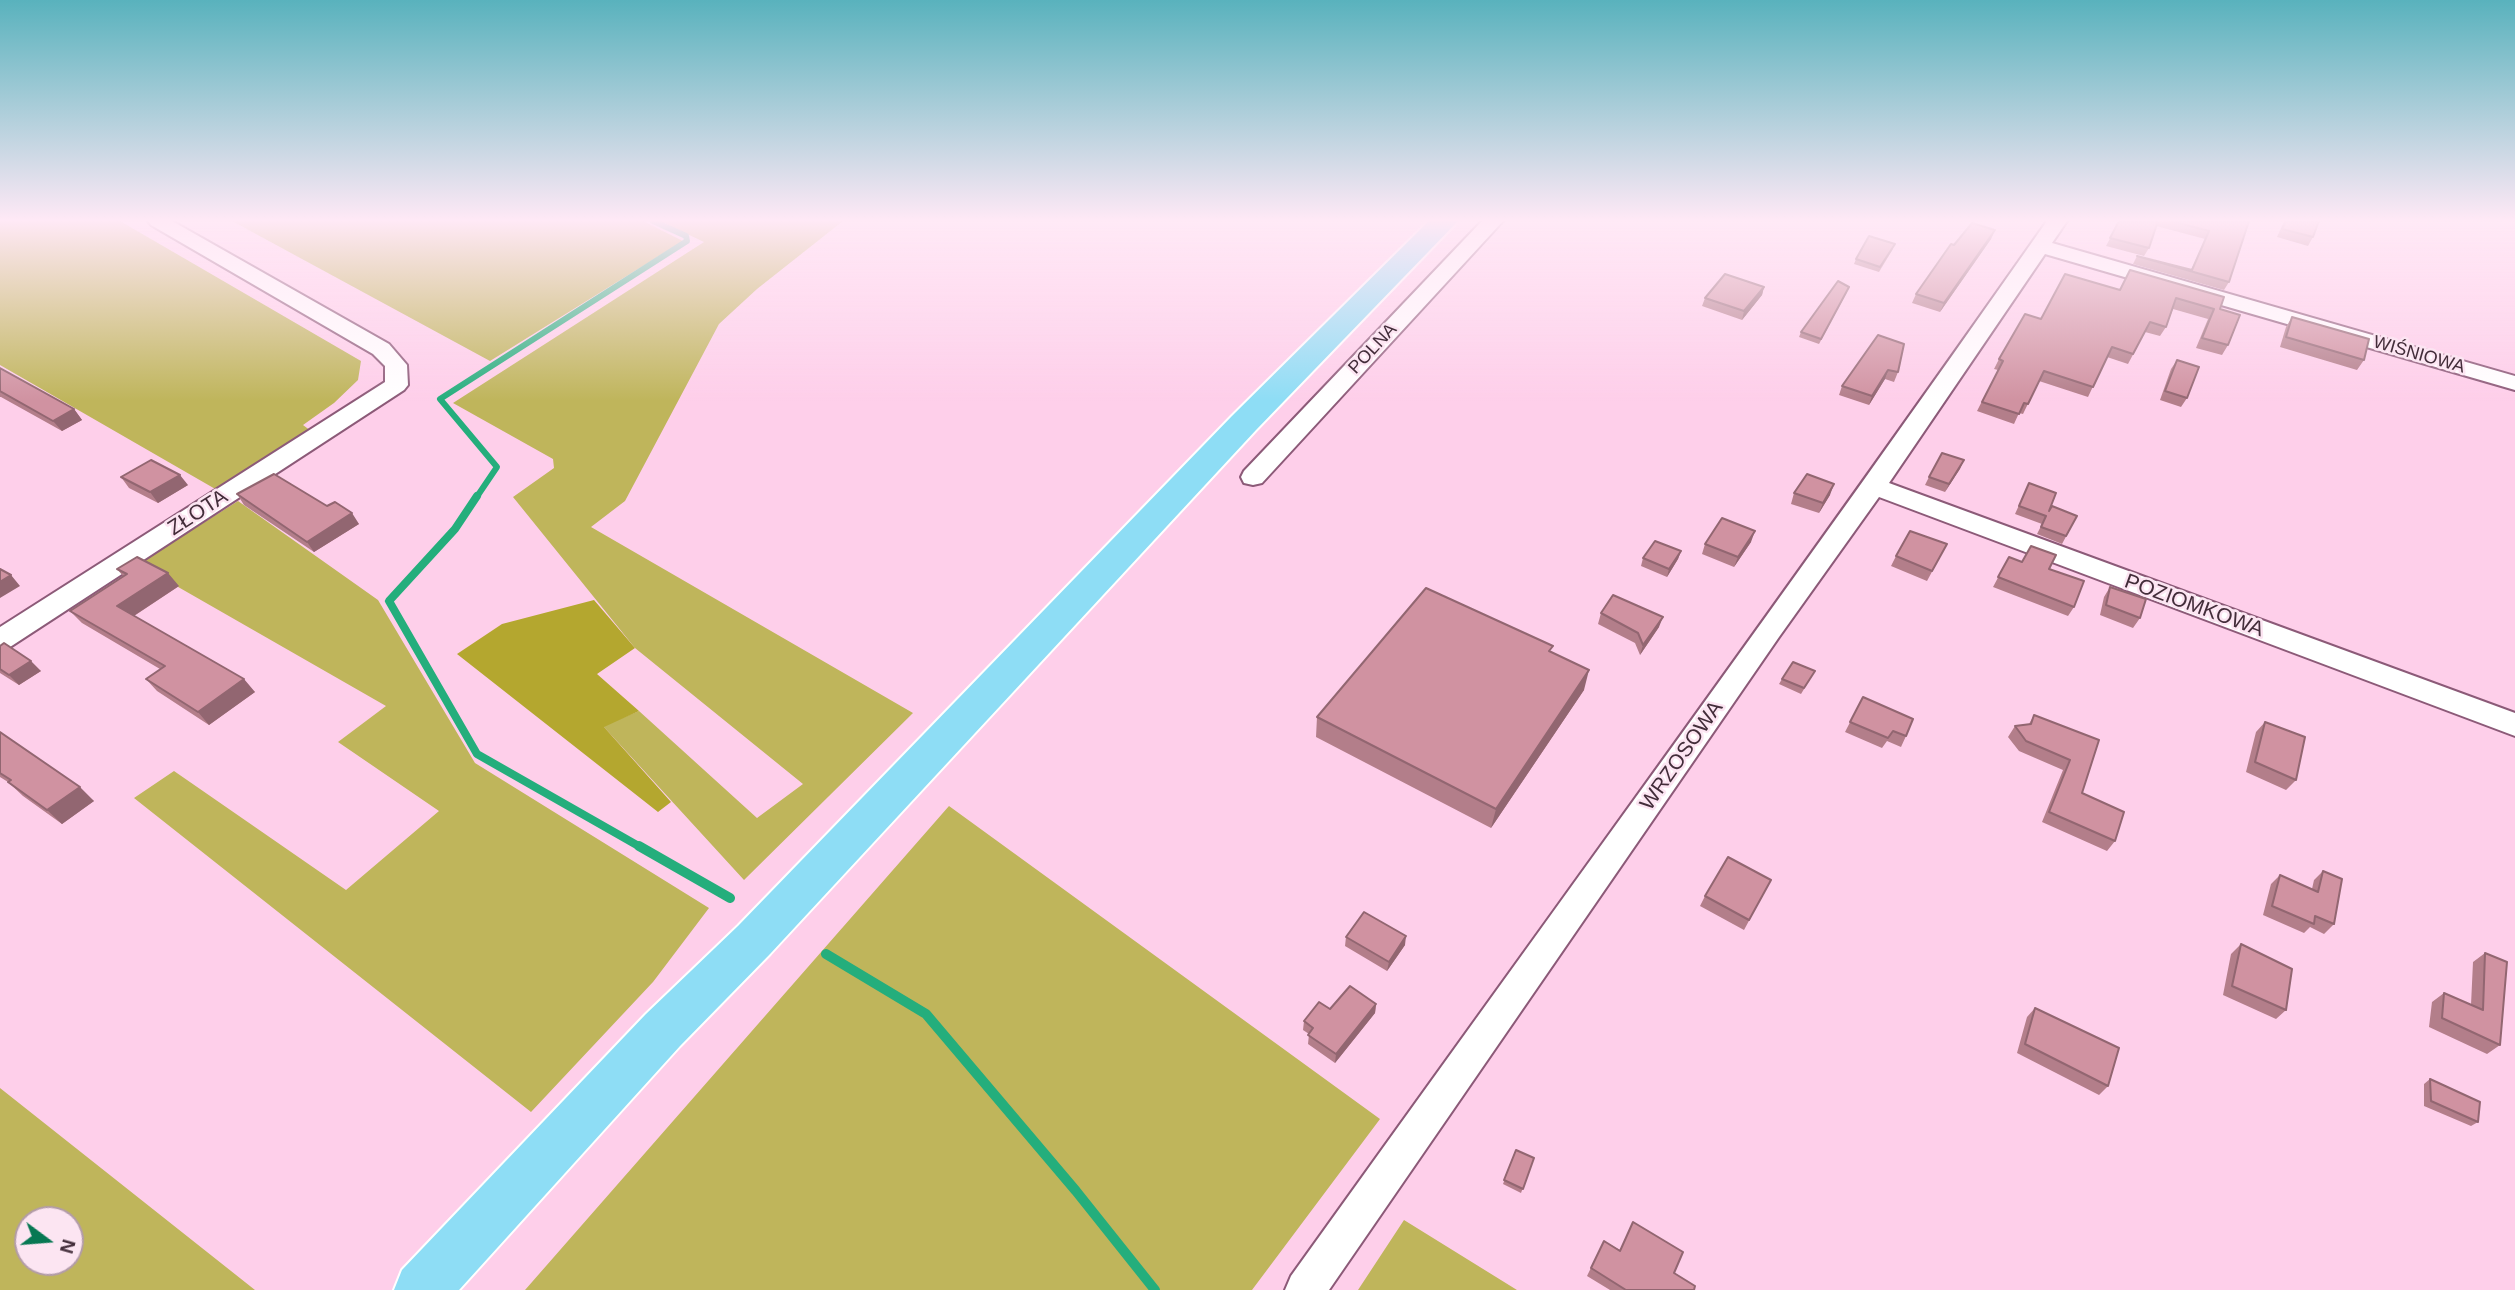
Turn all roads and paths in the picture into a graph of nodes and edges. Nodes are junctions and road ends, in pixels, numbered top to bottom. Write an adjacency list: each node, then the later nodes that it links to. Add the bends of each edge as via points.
1 (263, 281): 9 (street, ZŁOTA, via 381,349 396,365 396,385)
2 (1384, 281): 11 (main road)
3 (1437, 281): 7 (street, POLNA)
4 (2016, 281): 8 (street, WRZOSOWA)
5 (2162, 281): 6 (street, WIŚNIOWA)
6 (2515, 383)
7 (1253, 477)
8 (1874, 486): 10 (street, POZIOMKOWA); 14 (street, WRZOSOWA)
9 (0, 640)
10 (2515, 725)
11 (754, 940): 12 (main road, via 663,1030); 13 (main road, via 609,1119)
12 (422, 1290)
13 (454, 1290)
14 (1305, 1290)

